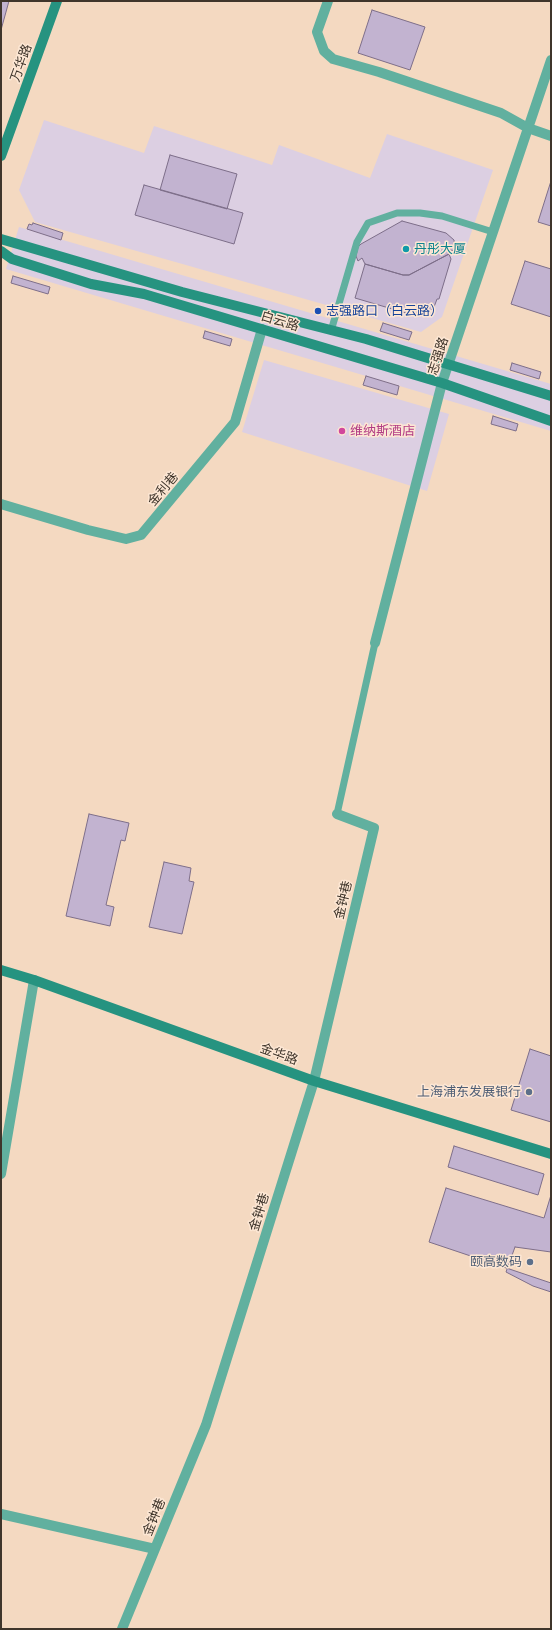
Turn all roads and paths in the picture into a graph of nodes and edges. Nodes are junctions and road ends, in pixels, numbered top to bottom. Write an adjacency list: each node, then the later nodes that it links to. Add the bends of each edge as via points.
1 (57, 1): 6 (main road, 万华路)
2 (328, 1): 4 (street, via 317,32 324,51 333,59 501,113)
3 (551, 60): 4 (street, 志强路)
4 (528, 128): 5 (street); 7 (street, 志强路)
5 (551, 136)
6 (1, 156)
7 (493, 232): 11 (lane, via 442,216 420,213 397,213 368,223 357,242); 12 (street, 志强路)
8 (1, 239): 11 (main road, 白云路, via 182,292)
9 (1, 251): 10 (main road, 白云路, via 12,259 91,284 144,294)
10 (262, 329): 13 (main road, 白云路); 16 (street, 金利巷, via 235,422 141,535 126,539)
11 (331, 331): 12 (main road, 白云路)
12 (448, 364): 13 (street, 志强路); 14 (main road, 白云路)
13 (442, 383): 15 (main road, 白云路); 17 (street, 志强路)
14 (551, 396)
15 (551, 421)
16 (1, 504)
17 (375, 643): 18 (lane)
18 (337, 814): 21 (street, 金钟巷, via 374,828)
19 (1, 970): 20 (main road, 金华路)
20 (34, 980): 21 (main road, 金华路); 23 (street)
21 (314, 1081): 22 (main road, 金华路); 25 (street, 金钟巷, via 206,1426)
22 (551, 1154)
23 (1, 1174)
24 (1, 1514): 25 (street)
25 (155, 1548): 26 (street, 金钟巷)
26 (122, 1629)

